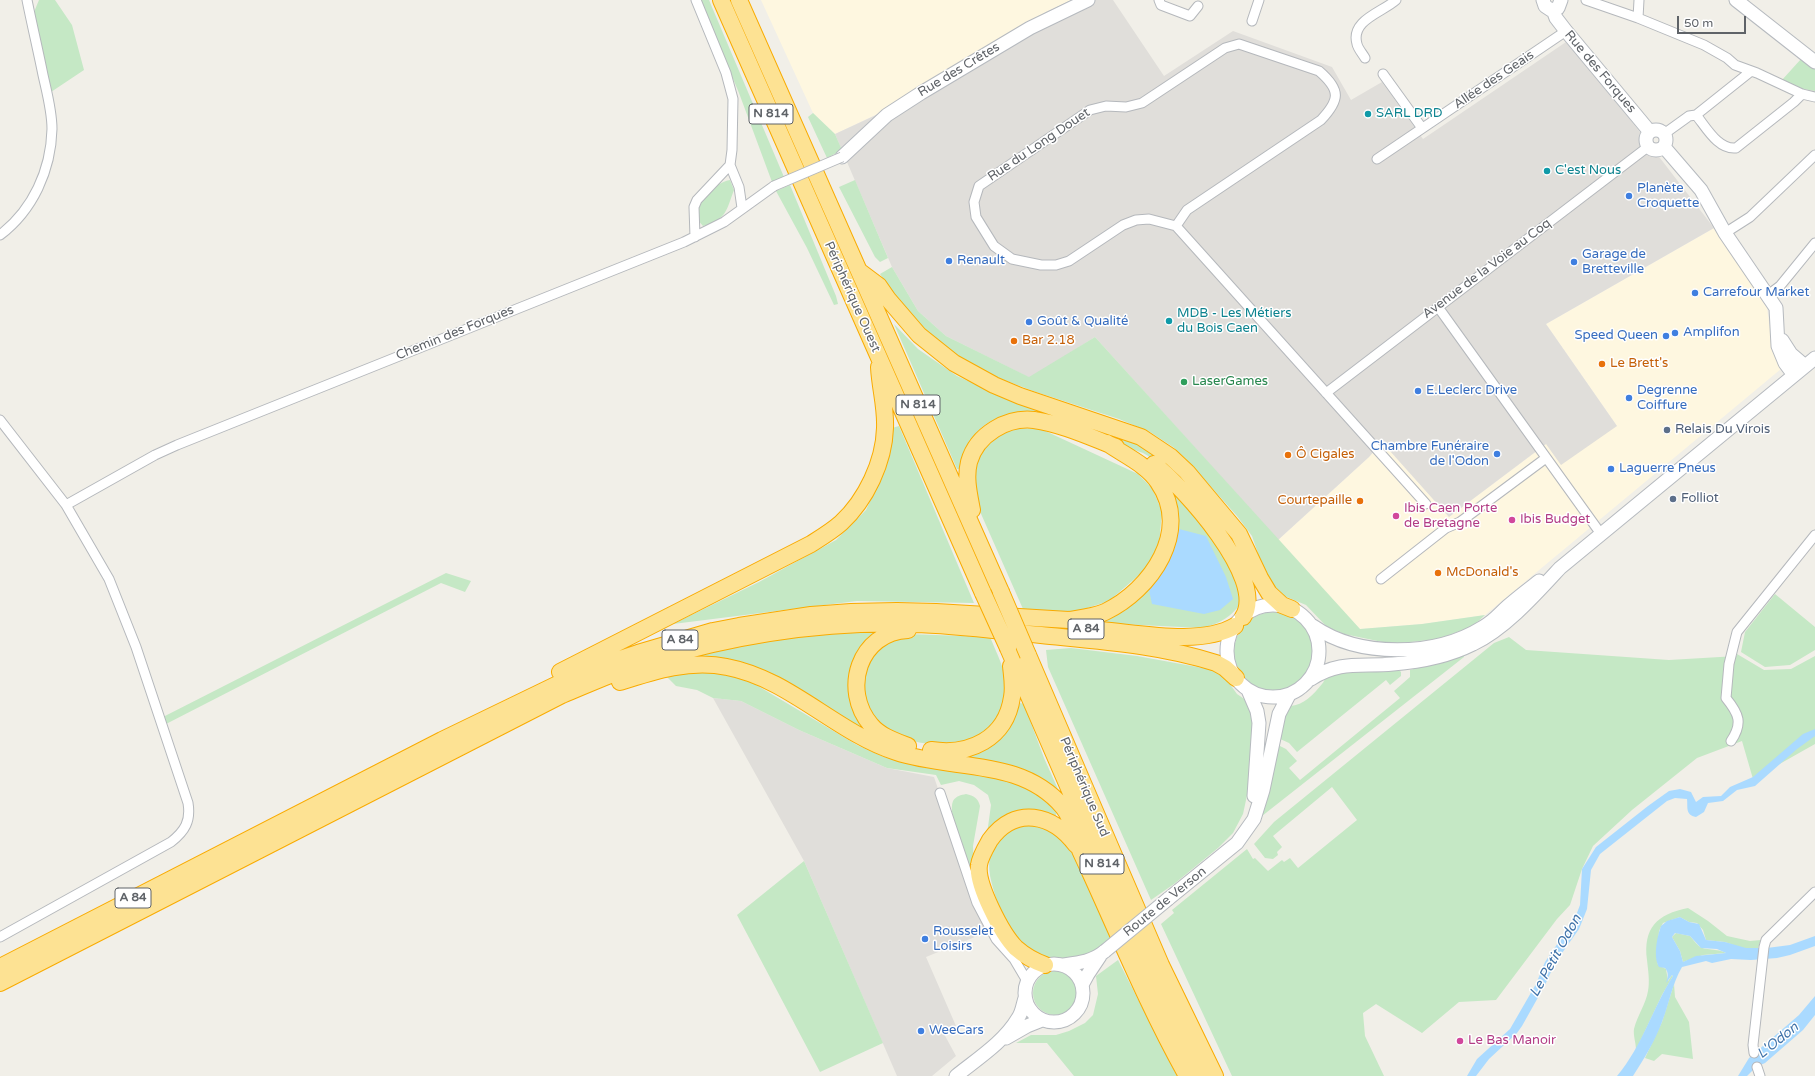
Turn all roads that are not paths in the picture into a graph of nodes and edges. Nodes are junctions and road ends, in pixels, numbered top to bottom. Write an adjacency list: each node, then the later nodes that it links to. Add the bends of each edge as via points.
1 (27, 0): 39 (street, via 50,107 51,138 47,164 34,197 20,216)
2 (696, 0): 35 (street, via 726,73 733,99)
3 (721, 0): 46 (highway, Périphérique Ouest / N 814)
4 (739, 0): 42 (highway, Périphérique Ouest / N 814)
5 (1088, 0): 33 (main road, Rue des Crêtes, via 1030,28 887,115)
6 (1159, 0): 14 (street, via 1161,5 1190,16)
7 (1259, 0): 16 (street)
8 (1396, 0): 18 (street, via 1366,20 1358,30 1357,44)
9 (1543, 0): 13 (main road, Rue des Forques, via 1546,8)
10 (1586, 0): 15 (street)
11 (1639, 0): 15 (street)
12 (1736, 0): 19 (main road)
13 (1561, 3): 17 (main road, Rue des Forques, via 1556,18)
14 (1198, 6)
15 (1638, 18): 20 (street, via 1704,45)
16 (1252, 21)
17 (1566, 31): 27 (street, Allée des Geais); 28 (main road, Rue des Forques)
18 (1365, 58)
19 (1815, 62)
20 (1735, 65): 21 (street); 23 (street)
21 (1750, 72): 23 (street); 24 (street)
22 (1382, 74): 27 (street)
23 (1736, 82): 26 (street)
24 (1802, 94): 25 (street); 26 (street, via 1736,148 1728,149 1721,144)
25 (1815, 97)
26 (1696, 115): 29 (street, via 1689,116)
27 (1422, 128): 34 (street, Allée des Geais)
28 (1650, 132): 29 (main road, via 1659,130); 30 (main road, via 1647,137)
29 (1664, 134): 31 (main road, via 1667,140)
30 (1648, 146): 31 (main road, via 1656,150); 44 (street, Avenue de la Voie au Coq)
31 (1664, 147): 38 (main road, via 1701,190)
32 (1815, 155): 38 (street, via 1750,217)
33 (842, 157): 36 (street, Chemin des Forques, bridge, via 774,186)
34 (1377, 159)
35 (730, 166): 36 (street, via 739,187); 40 (street, via 697,200 694,207)
36 (742, 208): 40 (street, Chemin des Forques, via 724,222)
37 (1176, 226): 37 (street, Rue du Long Douet, via 1187,210 1321,120 1334,107 1336,94 1330,80 1319,71 1239,44 1225,48 1142,103 1090,110 979,186 974,202 976,217 994,246 1012,259 1041,265 1056,265 1069,261 1123,225 1136,220 1149,219); 50 (street)
38 (1725, 233): 43 (main road)
39 (0, 235)
40 (694, 237): 55 (street, Chemin des Forques, via 177,445)
41 (1815, 243): 43 (street, via 1780,286)
42 (858, 270): 58 (highway, Périphérique Ouest / N 814); 62 (highway, via 879,286 919,335 954,363 1020,396 1158,446 1192,478 1239,534 1269,593 1282,605)
43 (1768, 295): 45 (main road, via 1776,308)
44 (1438, 307): 50 (street, Avenue de la Voie au Coq); 53 (street)
45 (1777, 329): 48 (main road, via 1786,348); 49 (main road, via 1778,346 1785,363)
46 (878, 356): 61 (highway, Périphérique Ouest / N 814); 73 (highway, via 879,384 885,413 883,445 870,483 842,522 811,544 525,690)
47 (1815, 358): 48 (main road)
48 (1805, 366): 49 (main road)
49 (1794, 375): 56 (main road)
50 (1326, 393): 54 (street)
51 (0, 420): 55 (street)
52 (1107, 444): 58 (highway, via 1047,422 1032,420 1009,423 990,432 974,450 969,461 967,477); 63 (highway, via 1145,468 1166,494 1171,529 1160,560 1146,581 1128,597 1104,612 1069,620); 64 (highway, via 1142,456 1160,469 1222,539 1240,570 1248,592 1248,605)
53 (1546, 458): 56 (street); 60 (street, via 1460,522 1446,528)
54 (1426, 504)
55 (66, 505): 79 (street, via 108,579 136,647 188,803 190,816 185,829 172,842)
56 (1601, 534): 59 (main road)
57 (1815, 535): 74 (street, via 1737,632 1729,664 1726,698 1735,709 1739,721 1737,732)
58 (978, 539): 94 (highway, Périphérique Sud / N 814, bridge, via 1161,965)
59 (1560, 568): 65 (main road, via 1544,577 1484,627 1441,644 1416,648 1378,649 1340,641); 69 (main road, via 1523,607 1473,644 1447,654 1404,663 1335,667)
60 (1381, 579)
61 (983, 593): 67 (highway, Périphérique Sud / N 814, bridge)
62 (1292, 609): 64 (main road, via 1271,605 1261,607); 65 (main road, via 1307,619)
63 (936, 612): 64 (highway, A 84, via 1090,630 1175,636 1206,636 1228,630); 73 (highway, A 84, via 819,615 713,631 598,666)
64 (1239, 621): 68 (main road, via 1228,643 1227,652)
65 (1312, 626): 69 (main road, via 1320,647 1316,669)
66 (970, 628): 67 (highway, via 904,630 889,634 868,650 859,666 856,692 858,704 871,726 900,743 921,749 952,752 980,744 998,730 1010,708 1013,687); 68 (highway, A 84, via 1156,649 1216,663); 72 (highway, A 84, via 914,624 846,625 745,638 625,669)
67 (1008, 648): 93 (highway, Périphérique Sud / N 814, via 1132,934)
68 (1236, 678): 70 (main road)
69 (1311, 679): 71 (main road, via 1301,689)
70 (1248, 690): 71 (main road, via 1268,697); 77 (main road, Route de Verson, via 1260,723 1256,792 1246,821)
71 (1289, 695): 77 (main road, Route de Verson, via 1280,714 1260,805 1242,837)
72 (516, 718): 76 (highway, via 622,681 668,669 698,664 726,666 773,682 856,735 881,747 916,758 993,769 1028,780 1049,794 1064,809 1070,818); 85 (highway, A 84)
73 (442, 740): 83 (highway, A 84)
74 (1731, 741)
75 (940, 793): 84 (street, via 980,909 996,939 1014,959)
76 (1081, 851): 82 (highway, via 1072,839 1051,822 1030,817 1005,825 996,832 983,853 979,866 983,889 997,919 1015,946 1035,962); 92 (highway, via 1150,1007)
77 (1226, 852): 80 (main road, Route de Verson, bridge)
78 (1815, 892): 90 (street, via 1766,940)
79 (0, 937)
80 (1104, 953): 81 (main road, Route de Verson, via 1081,963); 86 (main road, Route de Verson)
81 (1062, 964): 82 (main road); 86 (main road, via 1078,976)
82 (1045, 965): 84 (main road, via 1031,974)
83 (0, 966)
84 (1027, 981): 87 (main road, via 1024,989)
85 (0, 983)
86 (1082, 985): 88 (main road, via 1083,996 1080,1006 1073,1015 1053,1022)
87 (1025, 998): 88 (main road, via 1034,1015); 89 (main road, via 1019,1018)
88 (1042, 1020): 89 (main road)
89 (996, 1043): 91 (main road)
90 (1754, 1053)
91 (956, 1076)
92 (1187, 1076)
93 (1200, 1076)
94 (1215, 1076)

